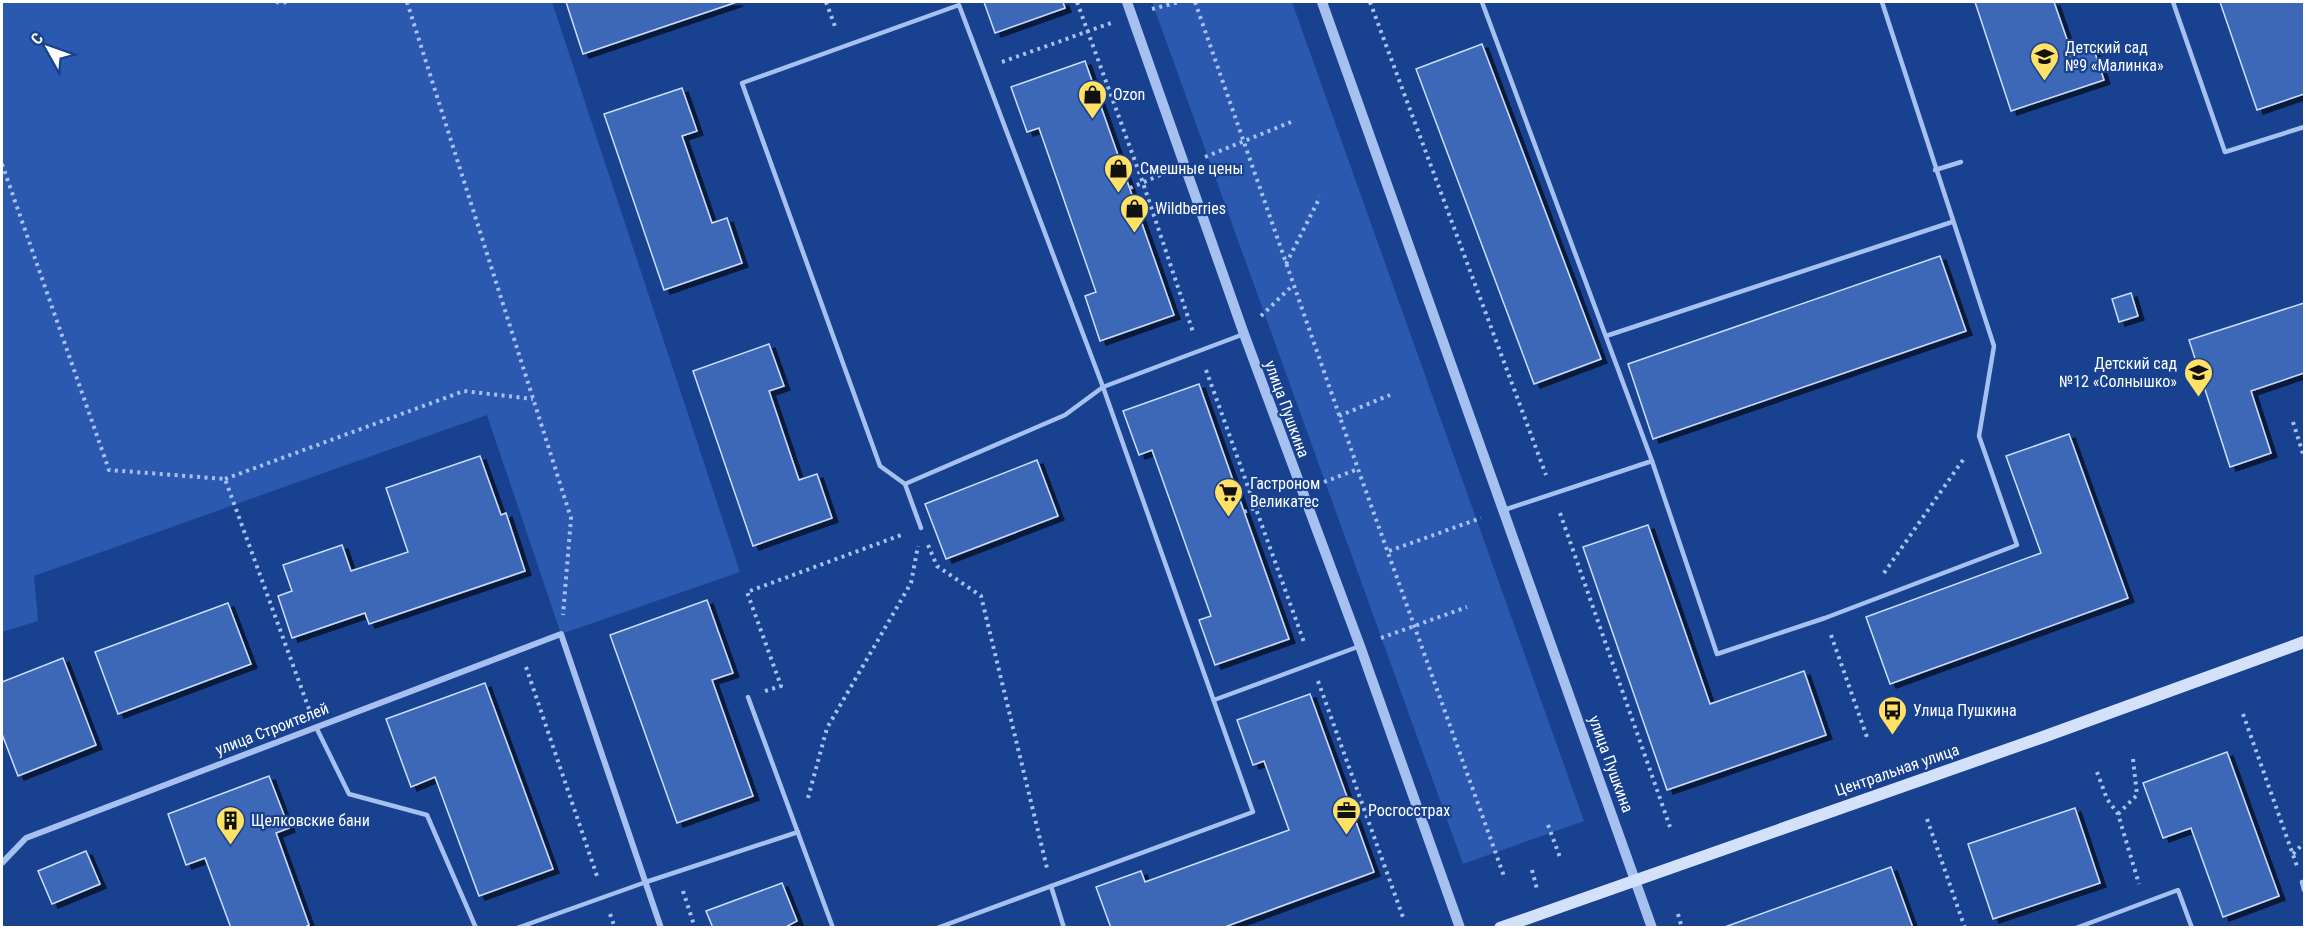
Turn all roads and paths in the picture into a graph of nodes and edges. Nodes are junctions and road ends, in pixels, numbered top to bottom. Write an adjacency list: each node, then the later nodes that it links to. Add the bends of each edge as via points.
1 (276, 2): 2 (path)
2 (287, 2)
3 (407, 2): 36 (path)
4 (825, 2): 16 (path)
5 (1077, 2): 15 (path)
6 (1127, 2): 14 (street, улица Пушкина)
7 (1179, 2): 14 (path)
8 (1194, 2): 20 (path)
9 (1322, 2): 45 (street, улица Пушкина)
10 (1370, 2): 44 (path)
11 (1482, 2): 32 (lane)
12 (1882, 2): 24 (lane)
13 (2173, 2): 19 (lane, via 2225,152)
14 (1132, 15): 15 (path); 23 (street, улица Пушкина)
15 (1088, 32): 17 (path); 25 (path)
16 (842, 47): 17 (lane, via 959,4); 43 (lane, via 742,83 880,466)
17 (982, 70): 34 (lane)
18 (1291, 122): 20 (path)
19 (2304, 127)
20 (1243, 142): 23 (path); 29 (path)
21 (1961, 162): 24 (lane)
22 (2, 164): 42 (path, via 109,470)
23 (1184, 165): 25 (path); 31 (street, улица Пушкина)
24 (1935, 170): 28 (lane)
25 (1143, 183): 26 (path); 33 (path)
26 (1130, 188)
27 (1320, 197): 29 (path)
28 (1952, 222): 32 (lane); 39 (lane, via 1994,346)
29 (1286, 264): 30 (path)
30 (1293, 285): 31 (path); 37 (path)
31 (1244, 334): 33 (lane); 54 (street, улица Пушкина)
32 (1606, 336): 41 (lane)
33 (1199, 352): 34 (lane)
34 (1103, 387): 43 (lane, via 1065,415); 57 (lane)
35 (1390, 395): 37 (path)
36 (533, 399): 42 (path, via 464,391); 52 (path, via 571,518)
37 (1339, 416): 47 (path)
38 (2293, 422): 40 (path)
39 (1979, 436): 48 (path); 48 (lane, via 2017,545)
40 (2304, 457)
41 (1652, 461): 44 (lane); 50 (lane, via 1717,654)
42 (225, 479): 59 (path)
43 (905, 484): 46 (lane)
44 (1552, 493): 45 (lane); 66 (path)
45 (1504, 510): 47 (path); 74 (street, улица Пушкина)
46 (921, 528): 56 (path, via 747,592 781,686); 67 (path, via 911,583 828,728); 77 (path, via 937,566 981,596)
47 (1389, 551): 51 (path)
48 (1863, 604): 50 (lane)
49 (1467, 607): 51 (path)
50 (1825, 618): 60 (path)
51 (1416, 626): 54 (path); 73 (path)
52 (561, 634): 55 (street, улица Строителей); 75 (street)
53 (2304, 642): 74 (main road, Центральная улица)
54 (1360, 646): 57 (lane); 90 (street, улица Пушкина)
55 (519, 649): 59 (street, улица Строителей); 79 (path)
56 (748, 697): 67 (lane)
57 (1214, 700): 77 (lane, via 1253,812)
58 (2243, 714): 69 (path)
59 (316, 727): 71 (street, улица Строителей, via 26,838); 82 (lane, via 349,794 427,815)
60 (1868, 741)
61 (2133, 759): 63 (path, via 2137,795)
62 (2097, 772): 63 (path)
63 (2118, 814): 80 (path)
64 (1927, 819): 94 (path)
65 (1548, 825): 70 (path)
66 (1670, 827)
67 (798, 832): 72 (lane); 87 (lane)
68 (2304, 843): 69 (path)
69 (2293, 854): 76 (path)
70 (1560, 860)
71 (2, 863)
72 (676, 872): 75 (lane); 86 (path)
73 (1505, 879)
74 (1636, 880): 91 (main road, Центральная улица); 92 (street, улица Пушкина)
75 (646, 882): 79 (lane); 85 (street)
76 (2302, 882): 78 (lane)
77 (1051, 886): 88 (lane); 89 (lane)
78 (2304, 890)
79 (604, 897): 83 (lane); 84 (path)
80 (2145, 902): 95 (lane); 96 (lane, via 2178,890)
81 (1678, 914): 93 (path)
82 (476, 927)
83 (517, 927)
84 (615, 927)
85 (661, 927)
86 (695, 927)
87 (833, 927)
88 (937, 927)
89 (1064, 927)
90 (1460, 927)
91 (1500, 927)
92 (1652, 927)
93 (1683, 927)
94 (1965, 927)
95 (2076, 927)
96 (2192, 927)

